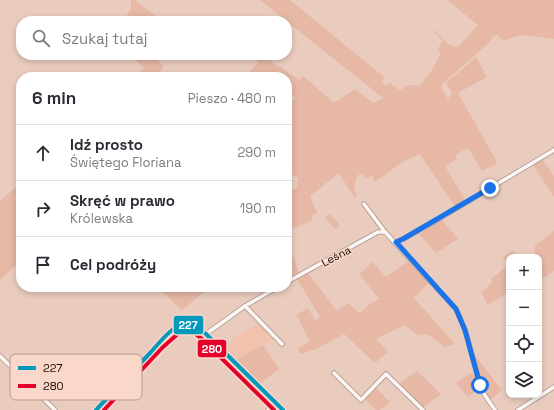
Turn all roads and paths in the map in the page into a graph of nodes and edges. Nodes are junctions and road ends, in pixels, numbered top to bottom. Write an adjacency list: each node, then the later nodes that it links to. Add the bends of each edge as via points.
1 (554, 150): 4 (street)
2 (364, 204): 3 (street)
3 (385, 232): 4 (street); 5 (street, Leśna, via 378,232)
4 (396, 242): 23 (street, via 456,309 465,330 482,391)
5 (292, 279)
6 (269, 292): 7 (street)
7 (245, 306): 8 (street); 9 (street)
8 (206, 334): 11 (street, via 196,327 183,325 173,330); 17 (street)
9 (282, 344)
10 (0, 356): 12 (street)
11 (142, 361)
12 (10, 366)
13 (334, 373): 22 (street, via 361,400 386,374)
14 (554, 387): 24 (street)
15 (45, 400): 18 (street)
16 (105, 400): 19 (street)
17 (275, 403): 20 (street); 21 (street)
18 (55, 410)
19 (96, 410)
20 (268, 410)
21 (283, 410)
22 (423, 410)
23 (495, 410)
24 (518, 410)

